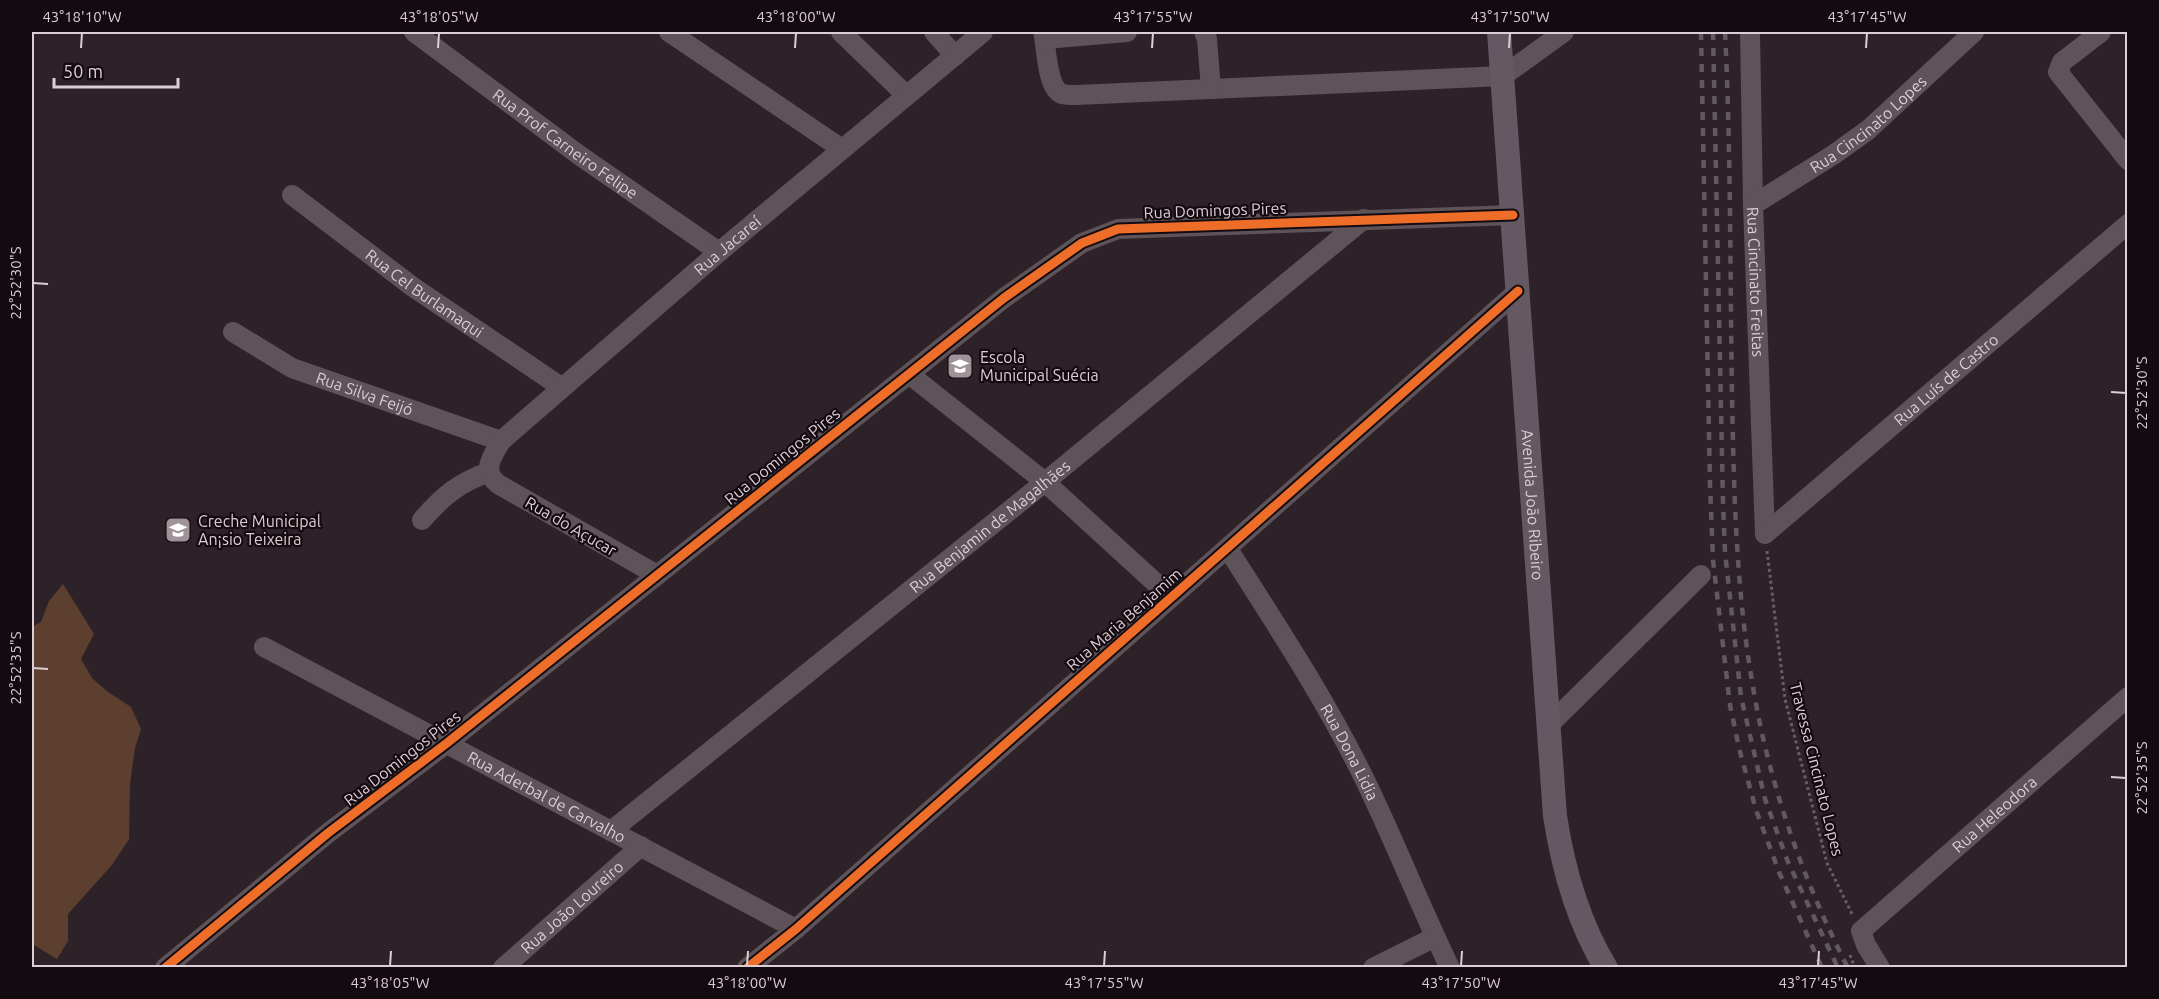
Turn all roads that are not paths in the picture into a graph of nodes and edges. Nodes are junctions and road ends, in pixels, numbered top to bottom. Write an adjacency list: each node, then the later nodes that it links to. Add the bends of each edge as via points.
1 (414, 32): 26 (street, Rua Prof Carneiro Felipe, via 579,155)
2 (669, 32): 19 (street)
3 (841, 32): 17 (street)
4 (934, 32): 14 (street)
5 (983, 32): 14 (street, Rua Jacareí)
6 (1127, 32): 13 (street)
7 (1204, 32): 16 (street)
8 (1500, 32): 15 (main road, Avenida João Ribeiro)
9 (1564, 32): 15 (street)
10 (1750, 32): 22 (street, Rua Cincinato Freitas)
11 (1974, 32): 22 (street, Rua Cincinato Lopes, via 1868,130)
12 (2101, 32): 18 (street, via 2062,62 2058,72)
13 (1044, 35): 16 (street, via 1051,80 1063,94)
14 (955, 56): 17 (street, Rua Jacareí)
15 (1503, 76): 16 (street); 23 (main road, Avenida João Ribeiro)
16 (1211, 89)
17 (906, 95): 19 (street, Rua Jacareí)
18 (2120, 136): 20 (street)
19 (842, 149): 26 (street, Rua Jacareí)
20 (2127, 160)
21 (292, 195): 30 (street, Rua Cel Burlamaqui, via 413,287)
22 (1753, 205): 35 (street, Rua Cincinato Freitas)
23 (1513, 215): 24 (street, Rua Domingos Pires); 27 (main road, Avenida João Ribeiro)
24 (1364, 219): 29 (street, Rua Domingos Pires, via 1118,229 1082,243 1004,298); 33 (street, Rua Benjamin de Magalhães)
25 (2127, 224): 35 (street, Rua Luís de Castro)
26 (719, 252): 30 (street, Rua Jacareí)
27 (1518, 291): 36 (street, Rua Maria Benjamim); 42 (main road, Avenida João Ribeiro)
28 (233, 332): 31 (street, Rua Silva Feijó, via 292,368)
29 (909, 374): 33 (street); 37 (street, Rua Domingos Pires)
30 (561, 387): 31 (street, Rua Jacareí)
31 (501, 441): 32 (street, Rua Jacareí, via 489,462)
32 (489, 472): 34 (street, via 452,489); 37 (street, Rua do Açucar, via 498,484)
33 (1045, 482): 39 (street); 44 (street, Rua Benjamin de Magalhães)
34 (422, 520)
35 (1765, 534)
36 (1228, 549): 39 (street, Rua Maria Benjamim); 47 (street, Rua Dona Lidia, via 1337,727)
37 (657, 575): 43 (street, Rua Domingos Pires)
38 (1701, 575): 42 (street)
39 (1171, 597): 46 (street, Rua Maria Benjamim)
40 (264, 647): 43 (street, Rua Aderbal de Carvalho)
41 (2127, 697): 54 (street, Rua Heleodora, via 1861,931)
42 (1549, 725): 53 (main road, Avenida João Ribeiro, via 1555,816 1564,866)
43 (447, 743): 44 (street, Rua Aderbal de Carvalho); 48 (street, Rua Domingos Pires, via 328,833)
44 (611, 831): 45 (street, Rua Aderbal de Carvalho)
45 (640, 846): 46 (street, Rua Aderbal de Carvalho); 49 (street, Rua João Loureiro)
46 (796, 929): 50 (street, Rua Maria Benjamim)
47 (1435, 937): 51 (street); 52 (street, Rua Dona Lidia)
48 (165, 968)
49 (503, 968)
50 (747, 968)
51 (1372, 968)
52 (1449, 968)
53 (1606, 968)
54 (1880, 968)

